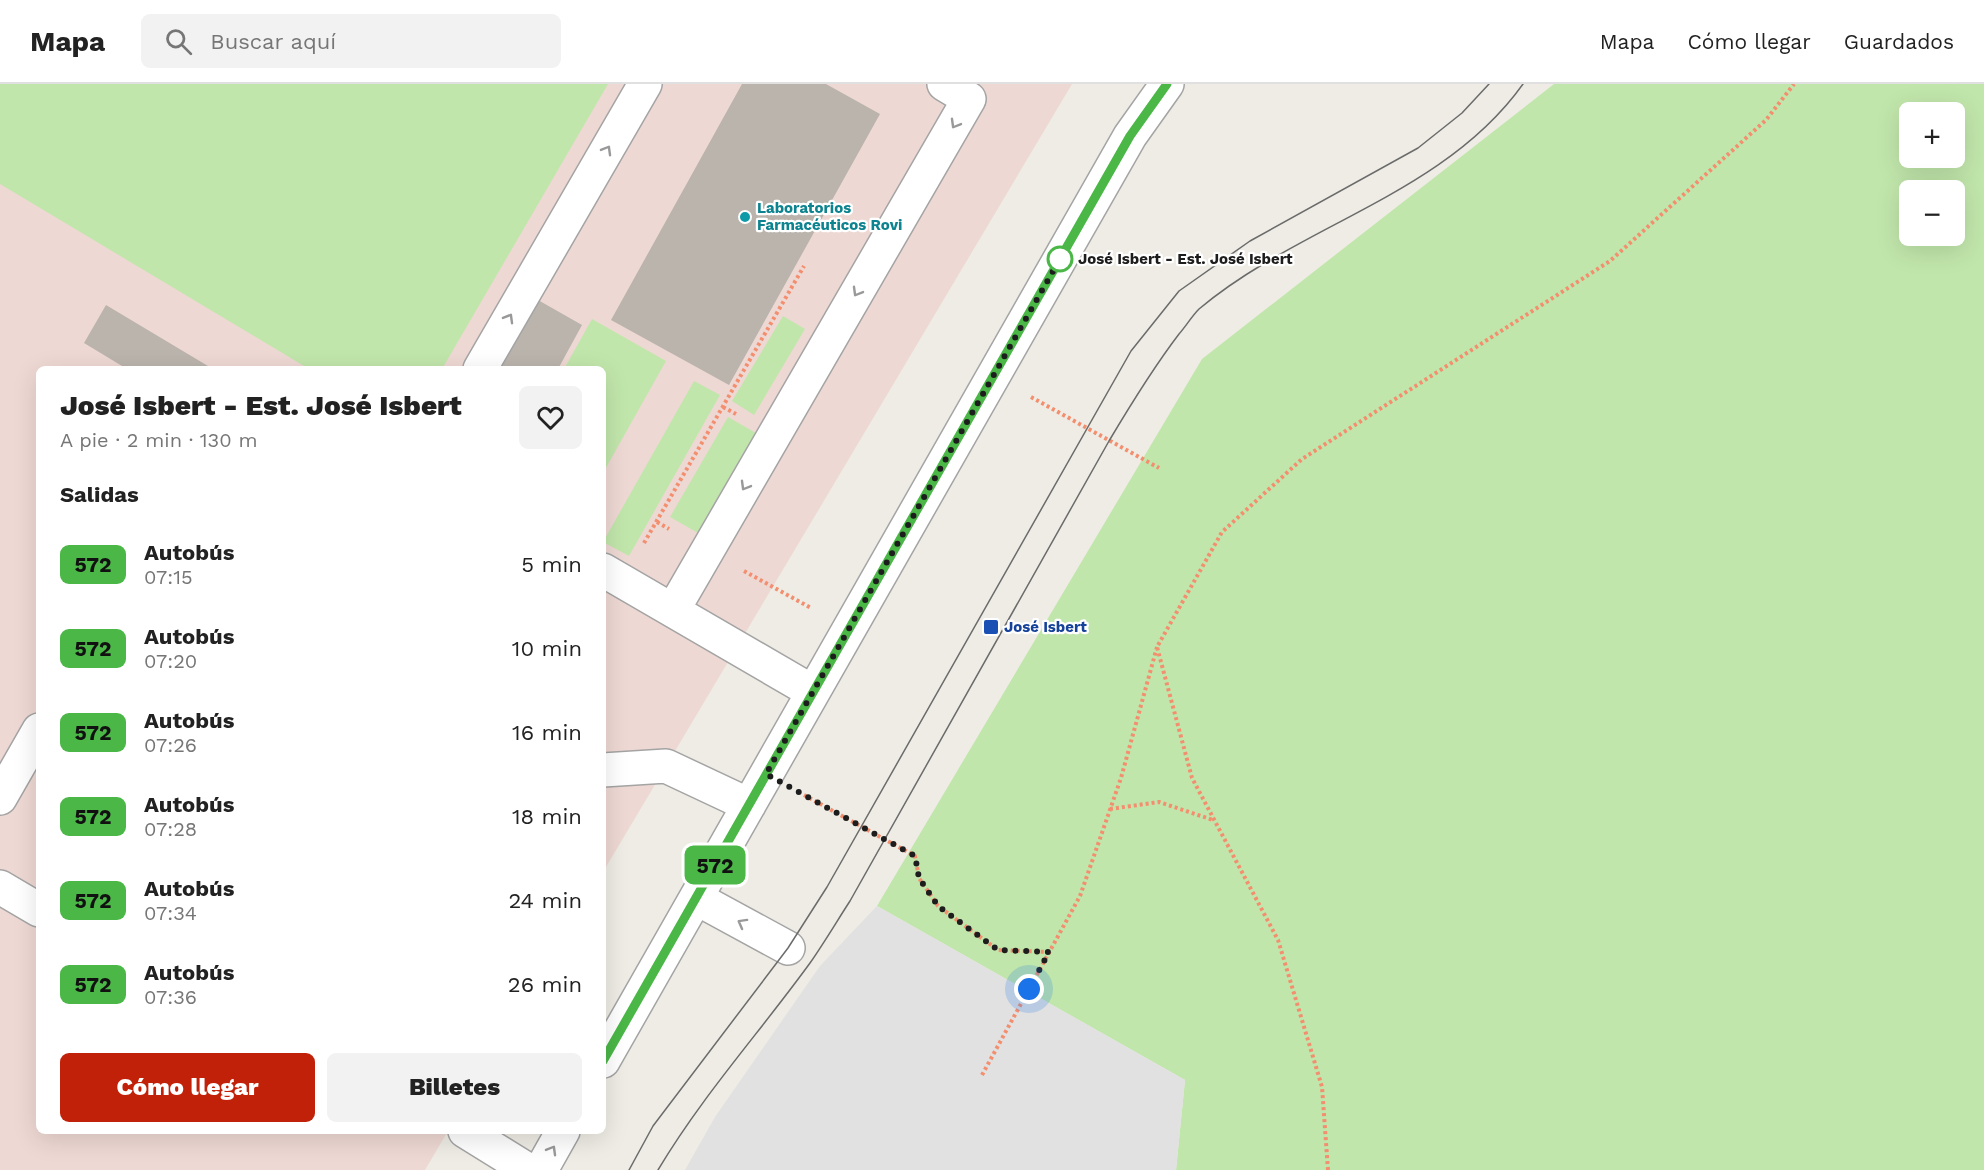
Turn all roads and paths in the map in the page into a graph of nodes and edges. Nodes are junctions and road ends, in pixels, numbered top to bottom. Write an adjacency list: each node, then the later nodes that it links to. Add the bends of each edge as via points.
1 (645, 84): 6 (street, one-way to 1)
2 (944, 84): 10 (street, one-way to 10, via 969,99)
3 (1167, 84): 7 (street, via 1130,136)
4 (1794, 84): 14 (path, via 1766,120 1610,261 1302,459 1222,532)
5 (804, 266): 9 (path)
6 (482, 366)
7 (994, 376): 8 (path); 13 (street)
8 (1159, 468)
9 (657, 522): 10 (path); 11 (path)
10 (708, 550): 12 (street); 13 (path)
11 (613, 575): 12 (street)
12 (673, 610): 15 (street)
13 (849, 629): 15 (street)
14 (1157, 646): 21 (path); 22 (path, via 1192,778)
15 (813, 692): 18 (street)
16 (36, 735): 19 (street)
17 (606, 770): 20 (street, via 666,766)
18 (766, 774): 20 (street); 27 (path, via 915,856 919,878 938,906 998,950)
19 (0, 798)
20 (749, 805): 24 (street)
21 (1110, 809): 22 (path, via 1159,802); 27 (path, via 1080,896)
22 (1213, 820): 34 (path, via 1278,940 1322,1087)
23 (0, 887): 25 (street)
24 (696, 898): 26 (street, one-way to 24); 28 (street)
25 (36, 908)
26 (788, 948)
27 (1049, 952): 29 (path)
28 (606, 1056)
29 (982, 1075)
30 (470, 1134): 32 (street)
31 (561, 1134): 33 (street, one-way to 31)
32 (528, 1170)
33 (541, 1170)
34 (1328, 1170)

